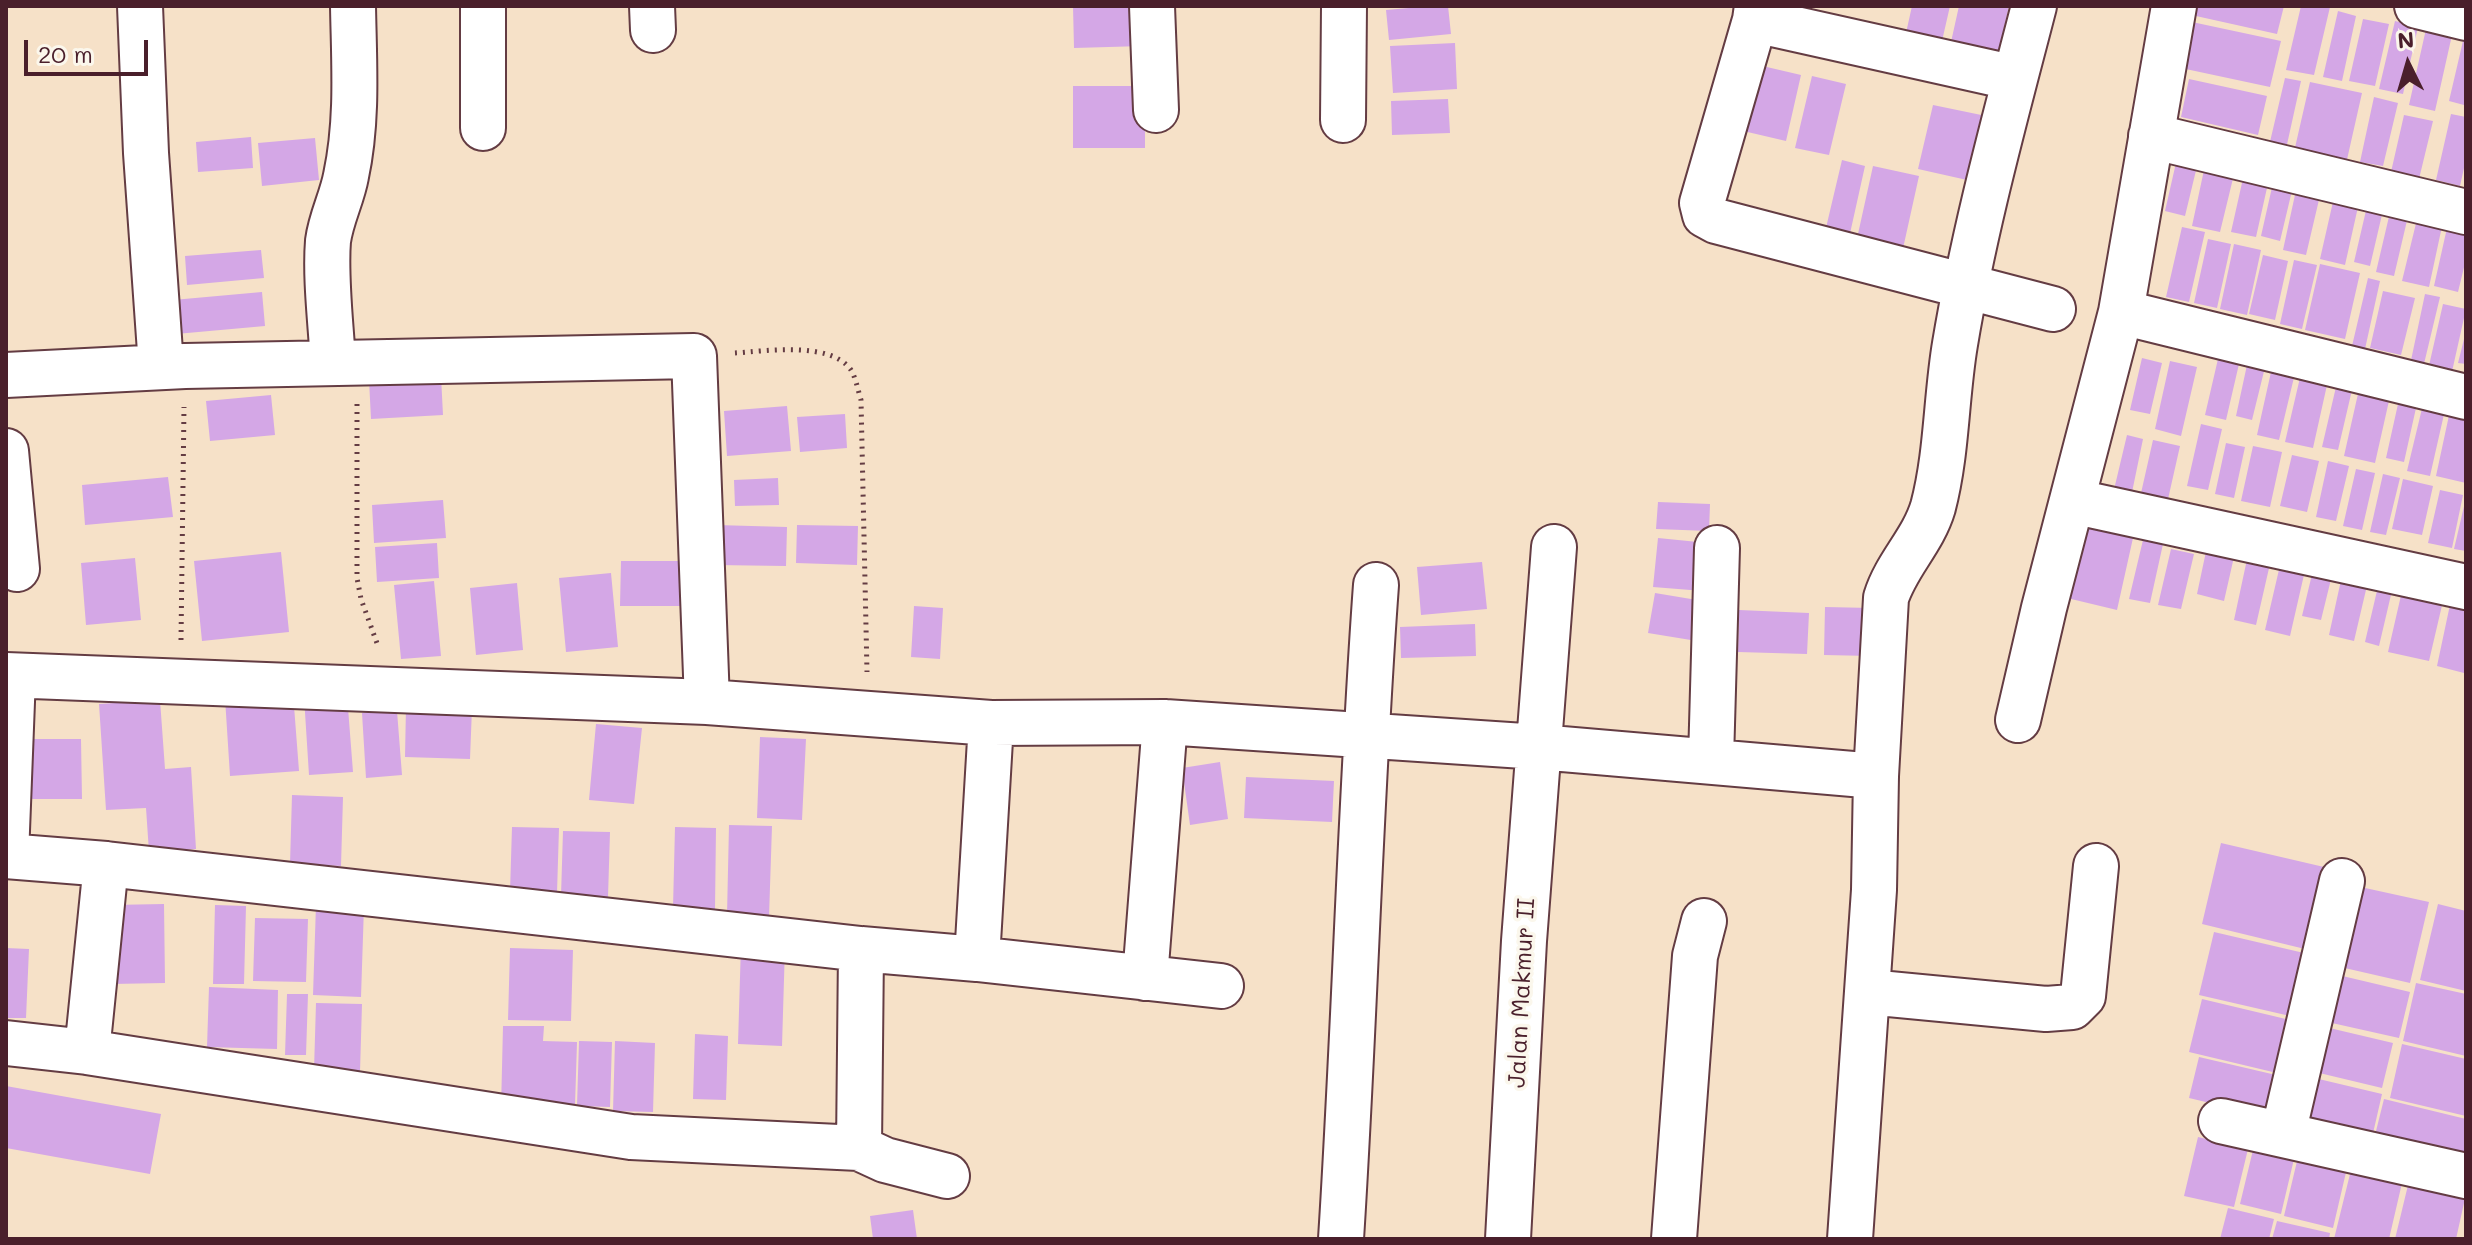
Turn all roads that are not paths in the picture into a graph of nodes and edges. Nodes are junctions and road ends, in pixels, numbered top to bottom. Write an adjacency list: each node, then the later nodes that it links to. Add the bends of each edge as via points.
1 (140, 6): 21 (street, via 146,153)
2 (353, 6): 20 (street, via 352,143 328,242)
3 (483, 6): 14 (street)
4 (1152, 6): 12 (street)
5 (1344, 6): 13 (street)
6 (2034, 6): 11 (street)
7 (2174, 6): 15 (street)
8 (2417, 6): 10 (street)
9 (1756, 13): 11 (street); 17 (street, via 1702,203 1705,215)
10 (2466, 18)
11 (2015, 78): 17 (street)
12 (1156, 110)
13 (1343, 120)
14 (483, 128)
15 (2151, 136): 16 (street); 19 (street)
16 (2466, 212)
17 (1967, 285): 18 (street); 39 (street, via 1933,505 1886,598)
18 (2053, 309)
19 (2121, 312): 23 (street); 25 (street)
20 (345, 363): 21 (street); 32 (street, via 694,356)
21 (173, 366): 22 (street)
22 (6, 375)
23 (2466, 397)
24 (6, 451): 28 (street)
25 (2072, 501): 30 (street); 33 (street)
26 (1554, 547): 37 (street, Jalan Makmur II)
27 (1717, 548): 38 (street)
28 (17, 569)
29 (1376, 585): 36 (street)
30 (2466, 587)
31 (9, 675): 32 (street); 40 (street, via 6,856)
32 (707, 702): 35 (street)
33 (2018, 720)
34 (1165, 722): 35 (street); 36 (street); 46 (street)
35 (991, 723): 45 (street)
36 (1365, 735): 37 (street); 56 (street)
37 (1539, 747): 38 (street); 57 (street, Jalan Makmur II)
38 (1711, 760): 39 (street)
39 (1876, 776): 48 (street)
40 (106, 864): 44 (street); 50 (street)
41 (2096, 866): 48 (street, via 2083,996 2072,1007)
42 (2342, 881): 52 (street)
43 (1704, 921): 58 (street, via 1695,956)
44 (861, 949): 45 (street); 53 (street)
45 (977, 959): 46 (street)
46 (1145, 978): 47 (street)
47 (1221, 986)
48 (1868, 992): 59 (street)
49 (6, 1043): 50 (street)
50 (87, 1052): 53 (street, via 631,1137)
51 (2221, 1121): 52 (street)
52 (2283, 1134): 55 (street)
53 (859, 1148): 54 (street)
54 (947, 1176)
55 (2466, 1176)
56 (1341, 1239)
57 (1508, 1239)
58 (1674, 1239)
59 (1850, 1239)

